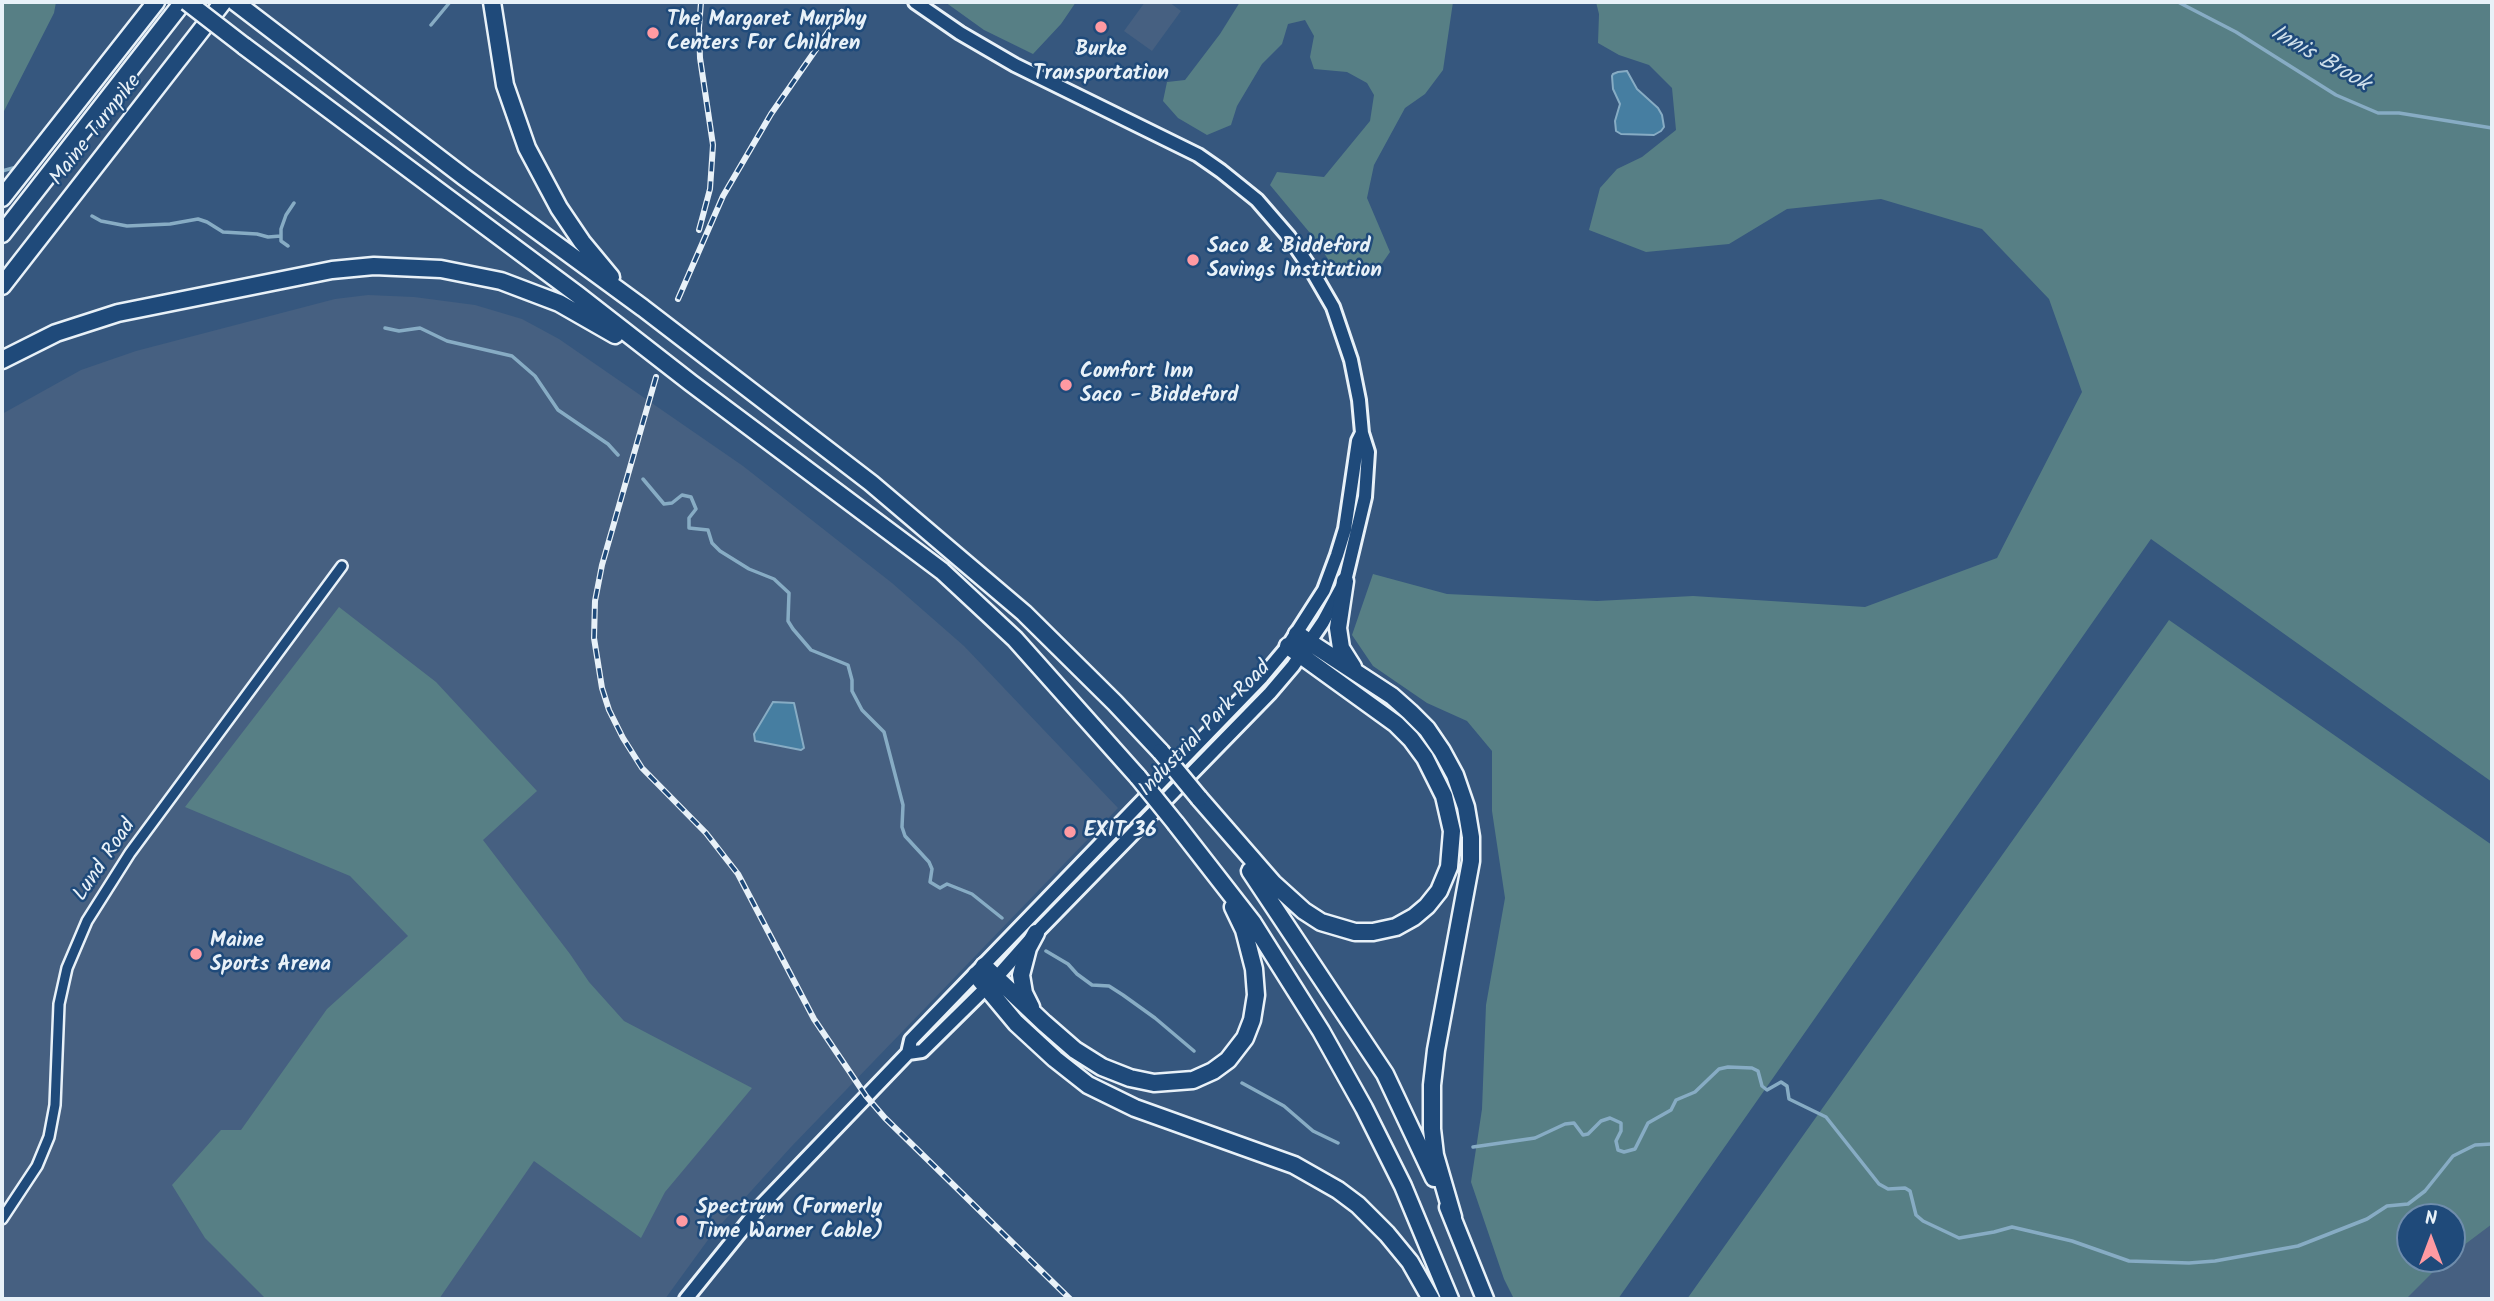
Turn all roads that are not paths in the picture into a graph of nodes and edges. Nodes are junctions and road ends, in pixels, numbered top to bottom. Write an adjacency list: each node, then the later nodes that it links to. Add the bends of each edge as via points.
1 (156, 2): 7 (highway)
2 (185, 2): 8 (highway, Maine Turnpike); 12 (highway, bridge)
3 (223, 2): 9 (highway, Maine Turnpike)
4 (235, 2): 10 (highway)
5 (492, 2): 10 (highway, via 505,85 537,169 596,260)
6 (915, 2): 13 (main road, Industrial Park Road, via 1016,65 1198,156 1257,200 1294,242 1333,307 1351,360)
7 (2, 198)
8 (2, 234)
9 (2, 285)
10 (643, 308): 18 (highway, bridge, via 861,475 1024,613 1115,703)
11 (2, 360): 12 (highway, via 55,333 118,313 332,270 409,266 501,281 559,303)
12 (691, 383): 19 (highway, bridge, via 942,571 1015,639 1138,777)
13 (1362, 433): 15 (main road, Industrial Park Road, via 1368,452 1365,497); 16 (main road, Industrial Park Road, via 1337,555)
14 (342, 566): 24 (street, Lund Road, via 130,853 87,921 67,968 59,1004 55,1105 49,1137 37,1166)
15 (1345, 581): 16 (main road, Industrial Park Road); 17 (highway, via 1338,628 1341,648)
16 (1299, 644): 17 (highway); 18 (highway, via 1402,729 1432,768 1448,809 1452,842 1449,867 1439,891 1414,917 1396,927 1355,932 1321,922 1273,883); 20 (main road, Industrial Park Road, via 1270,693); 21 (main road, Industrial Park Road, via 1262,677)
17 (1365, 679): 23 (highway, via 1401,703 1434,739 1460,787 1469,825 1471,861 1432,1086 1435,1155)
18 (1199, 798): 23 (highway, via 1385,1074)
19 (1220, 880): 22 (highway, via 1244,930 1256,984 1252,1020 1228,1060 1193,1080 1142,1081 1089,1059); 27 (highway, via 1282,967 1364,1108 1403,1186)
20 (1036, 933): 21 (main road, Industrial Park Road); 22 (highway, via 1024,961 1022,984 1029,1004)
21 (986, 976): 22 (highway); 25 (main road, Industrial Park Road, via 911,1040 908,1053 761,1206); 26 (highway, via 1000,1005 1088,1085 1135,1108 1294,1165 1338,1190 1387,1234)
22 (1044, 1023)
23 (1453, 1217): 28 (highway)
24 (2, 1219)
25 (686, 1299)
26 (1431, 1299)
27 (1450, 1299)
28 (1485, 1299)

